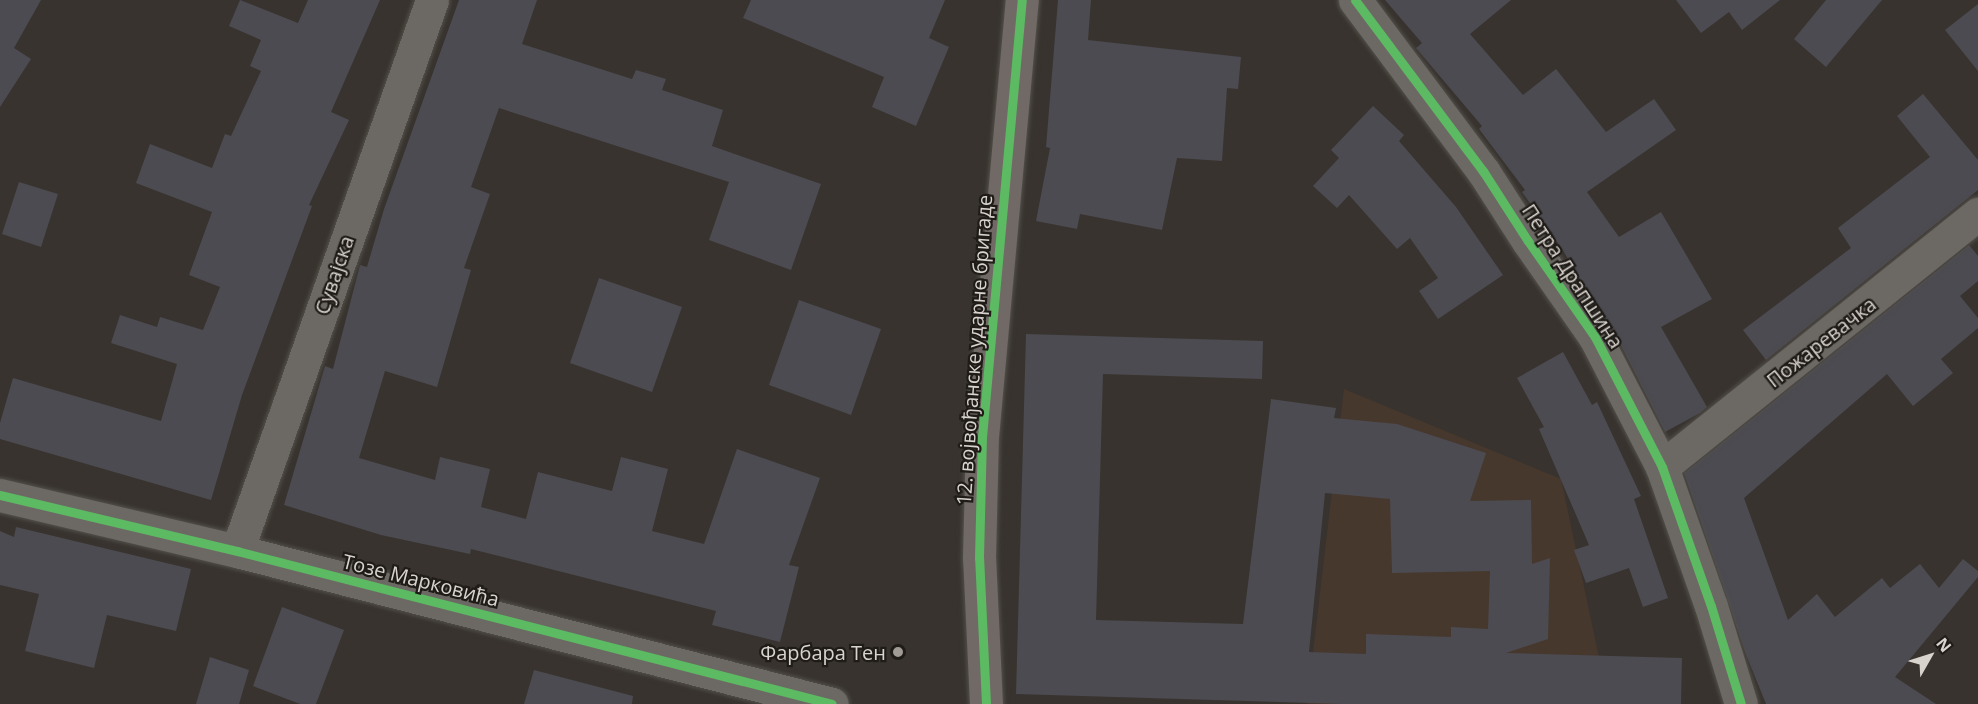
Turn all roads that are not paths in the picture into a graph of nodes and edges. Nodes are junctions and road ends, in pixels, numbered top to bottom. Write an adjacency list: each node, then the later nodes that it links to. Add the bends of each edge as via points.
1 (432, 0): 7 (street, Сувајска)
2 (1022, 0): 9 (main road, 12. војвођанске ударне бригаде, via 982,437 979,558)
3 (1355, 0): 5 (street, Петра Драпшина, via 1483,171 1595,337)
4 (1978, 214): 5 (street, Пожаревачка)
5 (1662, 467): 10 (street, Петра Драпшина)
6 (0, 495): 7 (street, Тозе Марковића)
7 (237, 551): 8 (street, Тозе Марковића)
8 (832, 704)
9 (986, 704)
10 (1741, 704)

